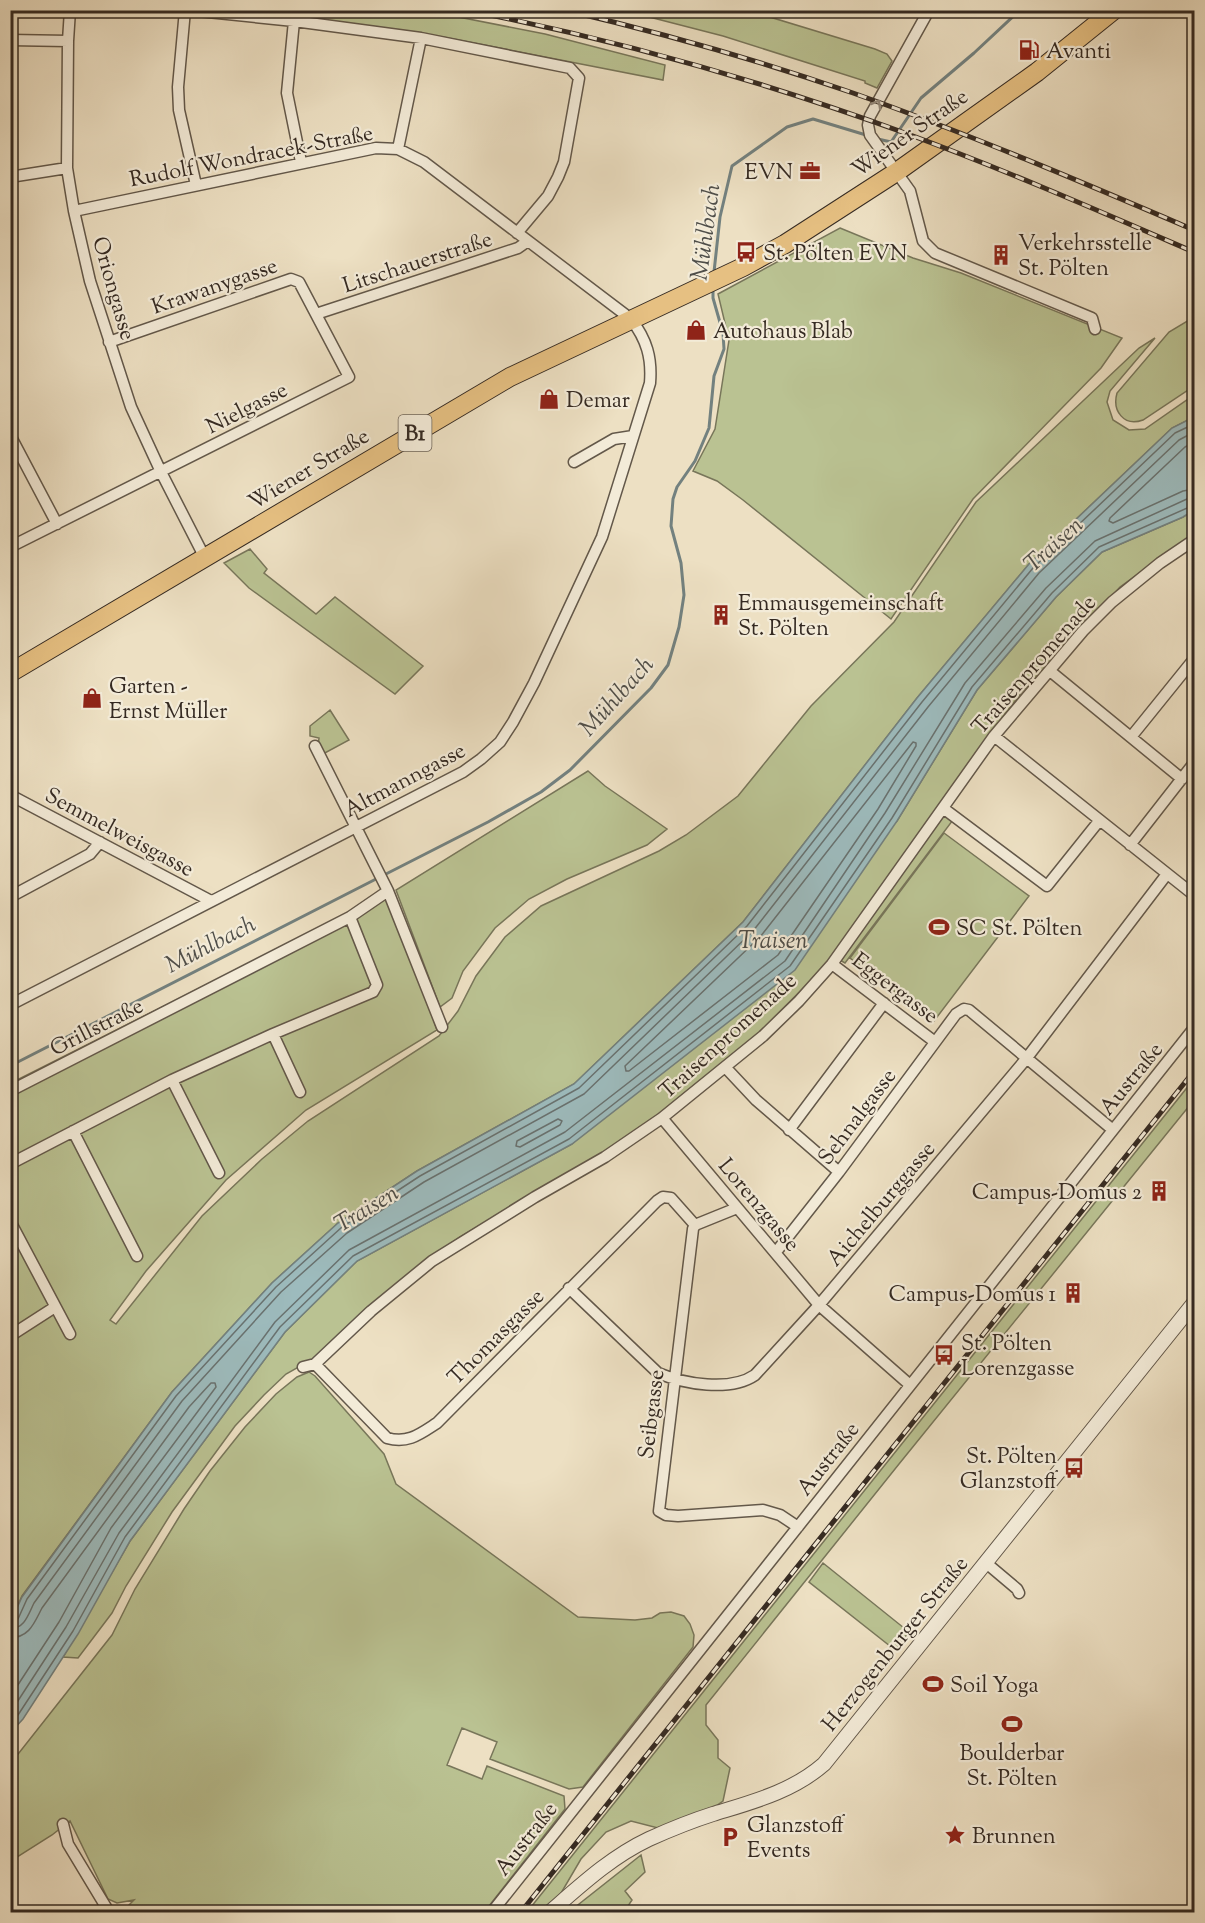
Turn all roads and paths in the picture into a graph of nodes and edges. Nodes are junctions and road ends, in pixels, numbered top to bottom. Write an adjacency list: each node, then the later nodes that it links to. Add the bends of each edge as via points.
1 (70, 10): 8 (street, Oriongasse)
2 (187, 10): 5 (street); 14 (street, via 179,110)
3 (929, 10): 12 (street, one-way to 3, via 870,135 868,125)
4 (1114, 10): 12 (main road, Wiener Straße / B1, via 1037,72)
5 (294, 21): 6 (street); 10 (street, via 287,93)
6 (421, 38): 9 (street); 16 (street, via 570,68 579,78 558,177 548,196)
7 (10, 40): 8 (street)
8 (68, 41): 11 (street, Oriongasse)
9 (398, 149): 10 (street, Rudolf Wondracek-Straße, via 375,148); 16 (street, Rudolf Wondracek-Straße, via 424,162)
10 (301, 162): 14 (street, Rudolf Wondracek-Straße)
11 (67, 168): 13 (street); 15 (street, Oriongasse)
12 (898, 171): 19 (main road, Wiener Straße / B1, via 785,244); 20 (street, via 910,190 923,241 935,253 1092,318)
13 (10, 177)
14 (196, 185): 15 (street, Rudolf Wondracek-Straße)
15 (74, 211): 21 (street, Oriongasse)
16 (517, 233): 17 (street, Rudolf Wondracek-Straße)
17 (528, 241): 18 (street, Litschauerstraße, via 518,248); 19 (street, Rudolf Wondracek-Straße)
18 (316, 314): 21 (street, Krawanygasse, via 299,282 291,279); 22 (street, Krawanygasse)
19 (632, 320): 24 (street, Altmanngasse, via 652,361 650,382); 30 (main road, Wiener Straße / B1, via 510,377)
20 (1095, 328)
21 (109, 342): 26 (street, Oriongasse, via 131,407)
22 (349, 377): 26 (street, Nielgasse)
23 (10, 435): 27 (street)
24 (633, 436): 25 (street, via 614,439); 42 (street, Altmanngasse, via 602,537 534,683 500,742 463,772)
25 (574, 462)
26 (161, 472): 27 (street, Nielgasse); 30 (street, Oriongasse)
27 (57, 524): 29 (street, Nielgasse)
28 (1194, 540): 32 (street, Traisenpromenade, via 1112,602)
29 (10, 547)
30 (205, 558): 33 (main road, Wiener Straße / B1)
31 (1194, 659): 35 (street)
32 (1050, 671): 34 (street, Traisenpromenade); 35 (street)
33 (10, 673)
34 (994, 736): 40 (street, Traisenpromenade); 41 (street)
35 (1131, 737): 38 (street)
36 (315, 746): 42 (street)
37 (1194, 763): 38 (street)
38 (1182, 779): 44 (street)
39 (10, 795): 43 (street, Semmelweisgasse)
40 (944, 808): 41 (street, via 1047,886); 51 (street, Traisenpromenade)
41 (1099, 821): 44 (street)
42 (357, 827): 46 (street); 49 (street, Altmanngasse)
43 (100, 842): 48 (street, via 90,854); 49 (street, Semmelweisgasse)
44 (1130, 845): 45 (street)
45 (1167, 874): 47 (street); 58 (street, Aichelburggasse)
46 (388, 891): 50 (street, Grillstraße); 54 (street)
47 (1194, 893)
48 (10, 897)
49 (211, 901): 53 (street, Altmanngasse)
50 (350, 917): 56 (street, via 377,985 373,992); 61 (street, Grillstraße)
51 (832, 964): 52 (street, Eggergasse); 59 (street, Traisenpromenade, via 792,1008)
52 (884, 1003): 57 (street, Eggergasse); 64 (street)
53 (10, 1005)
54 (442, 1027)
55 (1194, 1028): 65 (street, Austraße)
56 (273, 1034): 60 (street); 62 (street)
57 (935, 1042): 58 (street, Sehnalgasse, via 964,1009); 68 (street, Sehnalgasse)
58 (1026, 1059): 65 (street); 77 (street, Aichelburggasse)
59 (726, 1068): 63 (street, Traisenpromenade); 64 (street)
60 (172, 1080): 66 (street); 69 (street)
61 (10, 1091)
62 (300, 1092)
63 (662, 1118): 70 (street, Lorenzgasse); 81 (street, Traisenpromenade, via 605,1157 432,1261)
64 (789, 1130): 68 (street)
65 (1113, 1130): 84 (street, Austraße)
66 (73, 1131): 67 (street); 74 (street)
67 (10, 1164)
68 (839, 1172): 73 (street, Sehnalgasse)
69 (219, 1173)
70 (737, 1208): 72 (street); 73 (street, Lorenzgasse)
71 (10, 1221): 78 (street)
72 (695, 1225): 75 (street, Thomasgasse, via 671,1198 661,1198); 83 (street, Seibgasse)
73 (776, 1252): 77 (street, Lorenzgasse)
74 (137, 1256)
75 (569, 1288): 81 (street, Thomasgasse, via 436,1423 404,1441 387,1438); 83 (street, Aichelburggasse, via 658,1373)
76 (1194, 1303): 86 (street, Herzogenburger Straße)
77 (819, 1305): 83 (street, Aichelburggasse, via 747,1380 729,1385); 84 (street, Lorenzgasse)
78 (55, 1307): 79 (street); 80 (street)
79 (70, 1334)
80 (10, 1336)
81 (315, 1364): 82 (street, Traisenpromenade)
82 (303, 1367)
83 (674, 1380): 85 (street, Seibgasse, via 659,1511 678,1516 763,1510)
84 (910, 1385): 85 (street, Austraße)
85 (798, 1527): 90 (street, Austraße)
86 (985, 1562): 87 (street); 91 (street, Herzogenburger Straße, via 814,1773 769,1797 649,1839 617,1856)
87 (1019, 1593)
88 (63, 1824): 89 (street, via 68,1844)
89 (109, 1912)
90 (492, 1912)
91 (550, 1912)

